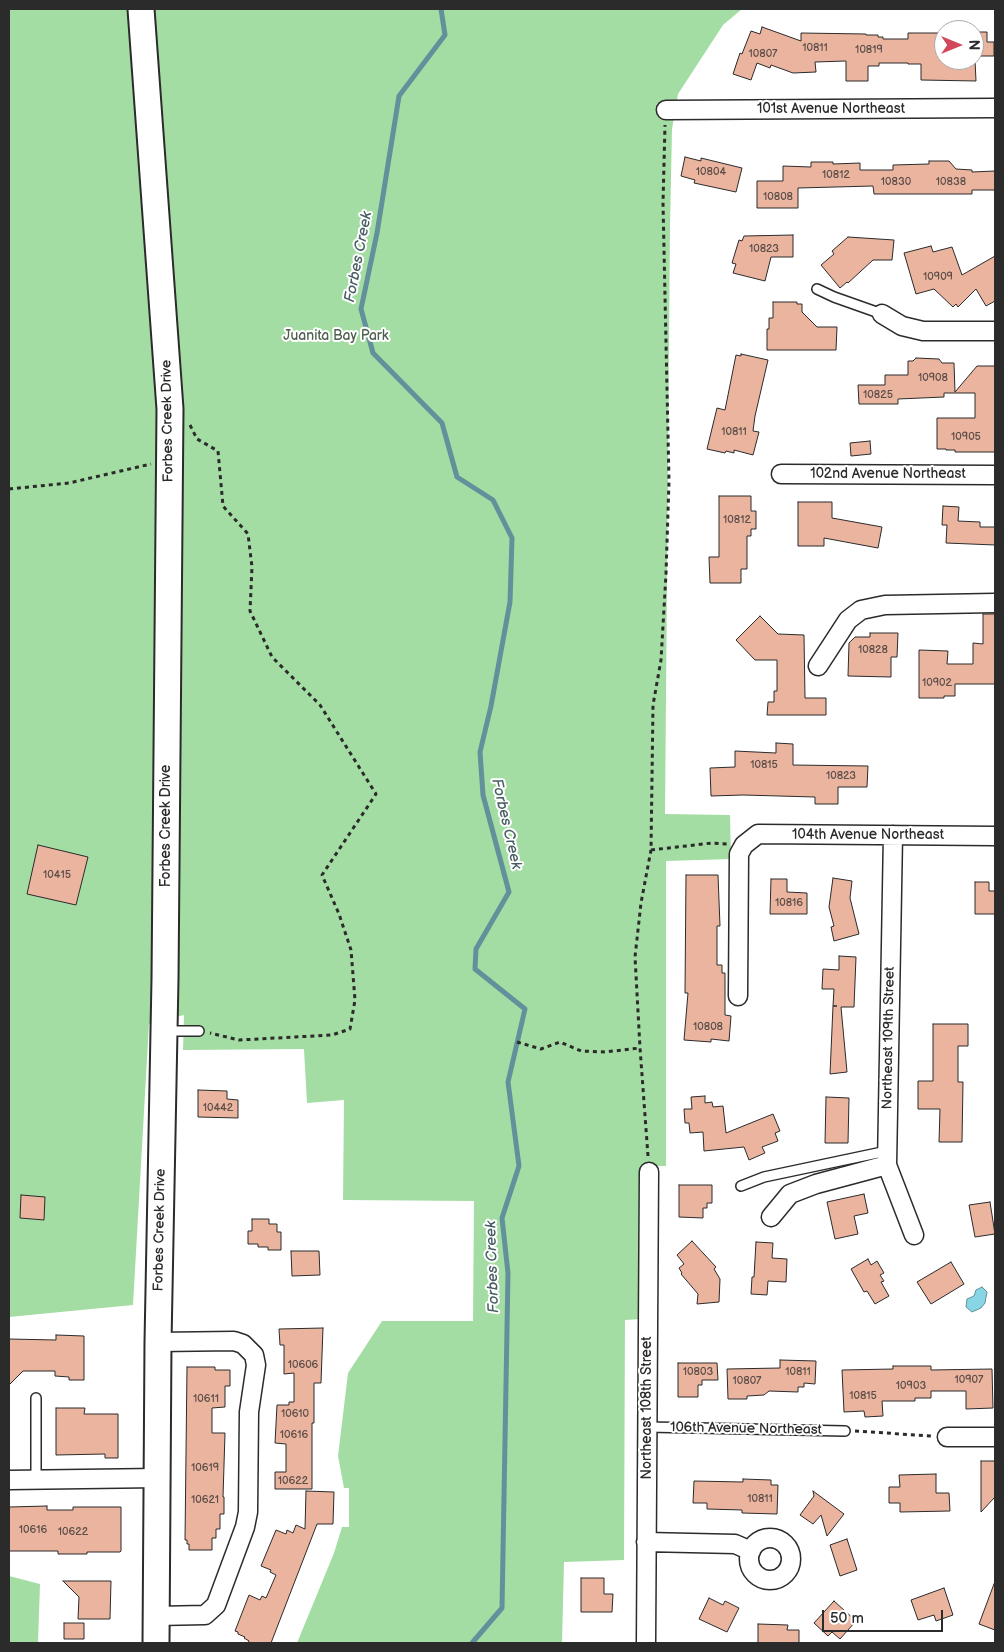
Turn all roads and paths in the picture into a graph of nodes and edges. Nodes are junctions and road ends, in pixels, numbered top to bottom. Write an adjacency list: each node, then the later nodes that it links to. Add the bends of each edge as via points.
1 (141, 9): 7 (street, Forbes Creek Drive)
2 (995, 108): 3 (street, 101st Avenue Northeast)
3 (666, 110): 17 (path, via 663,203 669,480 661,660 653,705)
4 (816, 289): 5 (lane)
5 (882, 314): 6 (street, via 902,326 923,331)
6 (995, 330)
7 (170, 408): 8 (street, Forbes Creek Drive); 20 (path, via 189,424 197,439 218,451 223,506 248,534 252,567 250,611 272,658 320,704 376,794 322,874 351,950 355,1000 350,1029 332,1035 239,1040)
8 (170, 460): 11 (path, via 70,483); 19 (street, Forbes Creek Drive)
9 (781, 474): 10 (street, 102nd Avenue Northeast)
10 (995, 475)
11 (9, 489)
12 (995, 603): 13 (street, via 885,605 861,610 848,620)
13 (818, 666)
14 (893, 835): 15 (street, 104th Avenue Northeast); 16 (street, 104th Avenue Northeast, via 758,834); 23 (street, Northeast 109th Street)
15 (995, 836)
16 (744, 845): 17 (path, via 712,843); 18 (street, via 739,854)
17 (651, 850): 22 (path, via 641,903 636,957)
18 (738, 996)
19 (164, 1031): 20 (lane); 28 (street, Forbes Creek Drive)
20 (199, 1031)
21 (517, 1042): 22 (path, via 541,1049 560,1042 581,1051)
22 (640, 1048): 24 (path)
23 (887, 1158): 25 (lane, via 764,1177); 26 (street, via 790,1194); 27 (street, Northeast 109th Street)
24 (649, 1172): 30 (street, Northeast 108th Street)
25 (741, 1186)
26 (771, 1217)
27 (914, 1235)
28 (158, 1342): 34 (street, Forbes Creek Drive); 39 (street, via 234,1341 243,1344 254,1355 256,1365 249,1412 248,1512 216,1606 205,1615)
29 (36, 1398): 36 (lane)
30 (647, 1427): 31 (lane, 106th Avenue Northeast); 37 (street, Northeast 108th Street)
31 (845, 1431): 32 (path)
32 (947, 1436): 33 (street)
33 (995, 1437)
34 (158, 1478): 36 (street); 39 (street, Forbes Creek Drive)
35 (9, 1480): 36 (street)
36 (36, 1480)
37 (646, 1542): 38 (street, via 735,1544); 41 (street, Northeast 108th Street)
38 (751, 1550)
39 (156, 1616): 40 (street, Forbes Creek Drive)
40 (156, 1643)
41 (646, 1643)

